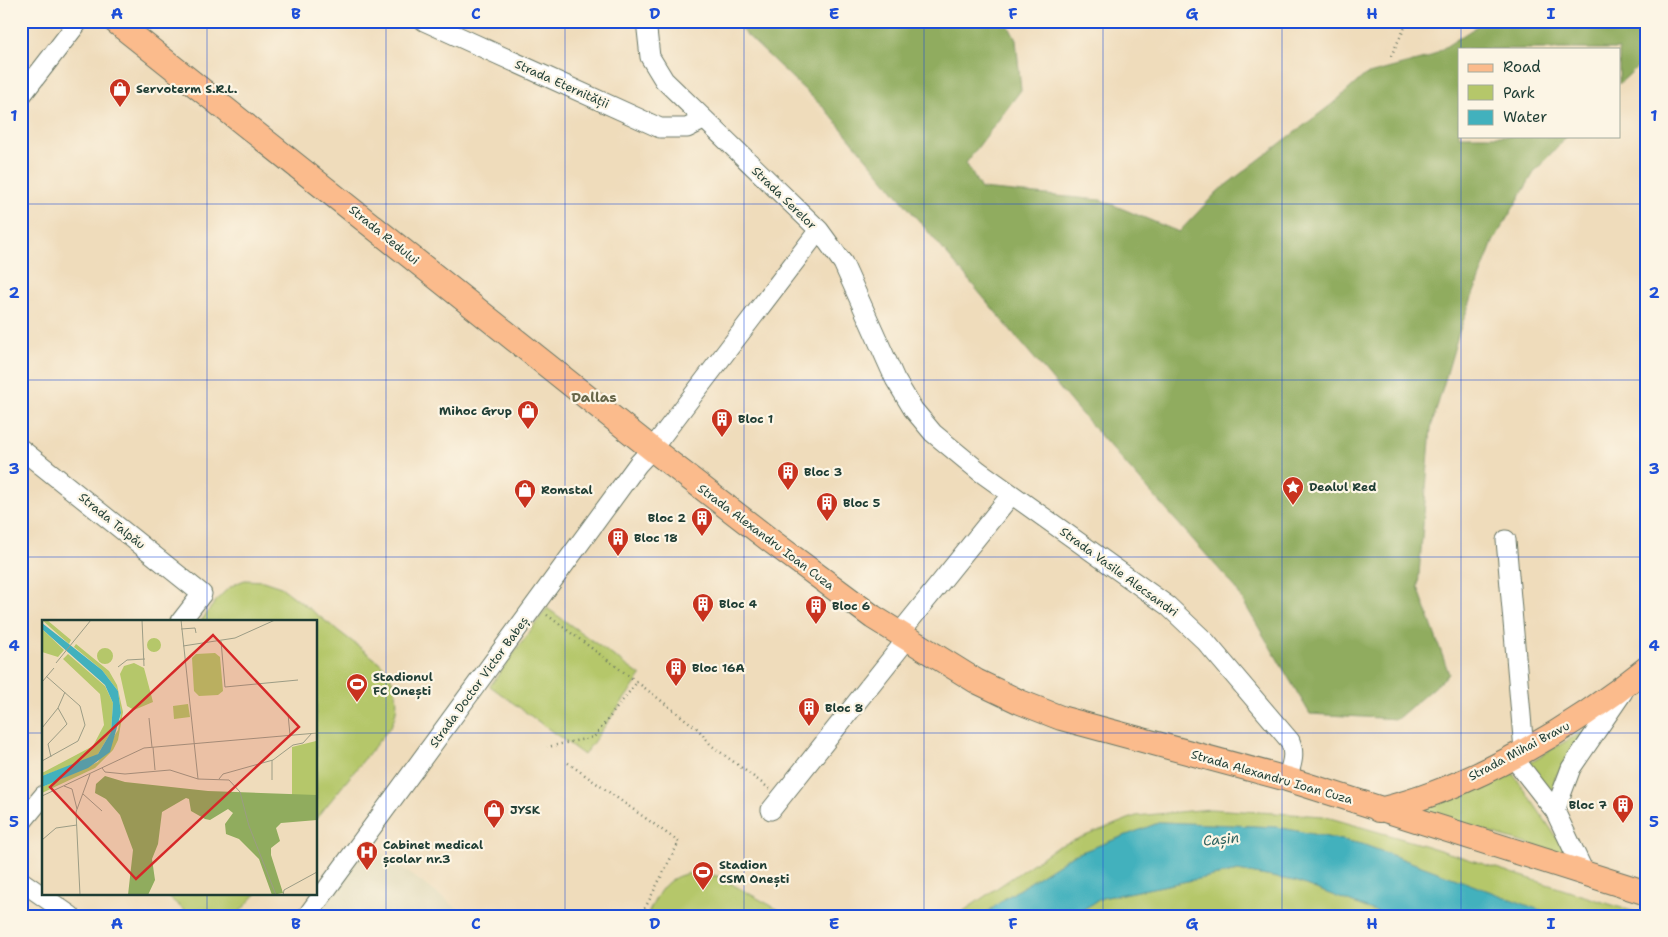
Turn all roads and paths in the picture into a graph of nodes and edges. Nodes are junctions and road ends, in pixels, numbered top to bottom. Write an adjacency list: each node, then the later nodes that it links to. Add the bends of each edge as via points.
1 (78, 21): 7 (street)
2 (115, 21): 11 (main road, Strada Redului)
3 (424, 21): 8 (street, Strada Eternității, via 660,128 687,128)
4 (646, 21): 8 (street, Strada Serelor, via 647,46 656,69)
5 (1408, 21): 6 (path)
6 (1391, 56)
7 (21, 96)
8 (703, 120): 9 (street, Strada Serelor)
9 (819, 230): 11 (street, Strada Serelor); 12 (street, Strada Vasile Alecsandri, via 842,263 895,379 914,409 958,455)
10 (21, 449): 15 (street, Strada Talpău, via 202,594)
11 (652, 449): 16 (main road, Strada Alexandru Ioan Cuza, via 843,595); 32 (street, Strada Doctor Victor Babeș)
12 (1011, 494): 16 (street); 22 (street, Strada Vasile Alecsandri, via 1139,584 1190,626 1290,741 1294,750)
13 (1506, 540): 20 (street)
14 (544, 612): 18 (path)
15 (182, 620)
16 (903, 636): 22 (main road, Strada Alexandru Ioan Cuza, via 976,681 1036,709); 24 (street)
17 (1639, 675): 20 (main road, Strada Mihai Bravu, via 1592,710); 26 (street, via 1571,768)
18 (637, 682): 19 (path, via 594,737); 24 (path, via 698,729 711,745)
19 (547, 747)
20 (1518, 753): 25 (main road, Strada Mihai Bravu, via 1423,797); 26 (street)
21 (568, 763): 33 (path, via 680,842)
22 (1287, 779): 25 (main road, Strada Alexandru Ioan Cuza)
23 (42, 797): 27 (street)
24 (776, 804)
25 (1379, 810): 28 (main road, Strada Alexandru Ioan Cuza)
26 (1554, 811): 28 (street)
27 (21, 823)
28 (1585, 874): 30 (main road, Strada Alexandru Ioan Cuza)
29 (21, 881): 31 (street)
30 (1647, 893)
31 (71, 916)
32 (307, 916)
33 (641, 916)

